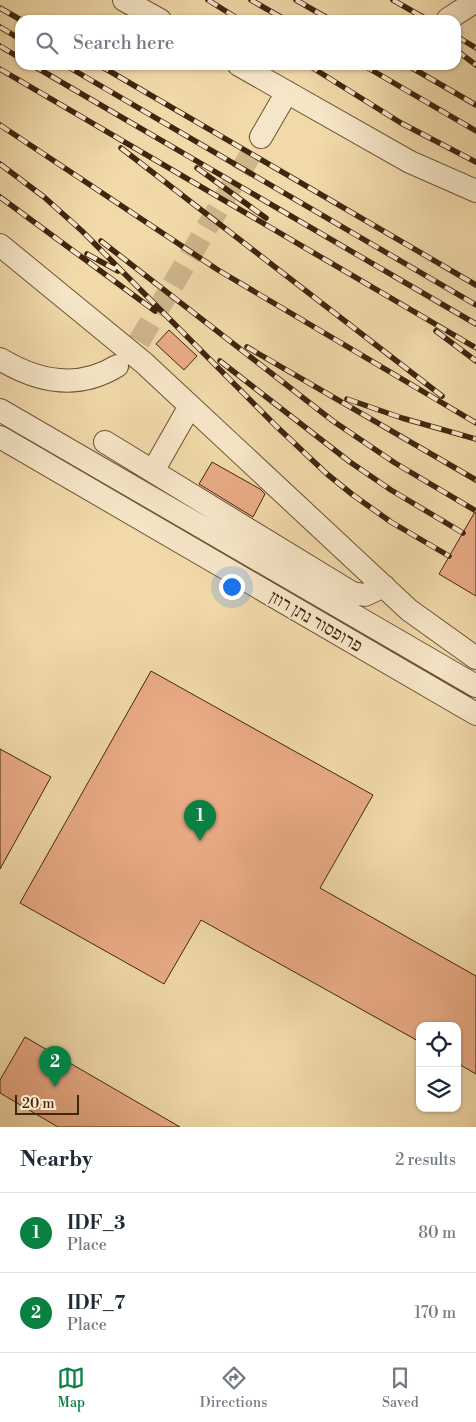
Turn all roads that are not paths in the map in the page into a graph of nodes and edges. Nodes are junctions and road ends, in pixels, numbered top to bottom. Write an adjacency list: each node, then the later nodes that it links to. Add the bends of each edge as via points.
1 (124, 0): 3 (street)
2 (476, 1): 4 (street)
3 (151, 15)
4 (454, 15)
5 (248, 70): 6 (street)
6 (287, 92): 7 (street); 8 (street, via 410,162)
7 (261, 137)
8 (476, 191)
9 (0, 245): 12 (street, via 144,363)
10 (0, 359): 11 (street, via 34,375 65,381 94,378)
11 (117, 366)
12 (190, 406): 16 (street); 17 (street)
13 (0, 410): 19 (street, פרופסור נתן רוזן)
14 (0, 438): 20 (street, פרופסור נתן רוזן)
15 (106, 442): 16 (street)
16 (153, 471): 17 (street, via 352,593 366,595)
17 (384, 586): 18 (street, via 409,610)
18 (476, 658)
19 (476, 686)
20 (476, 714)

